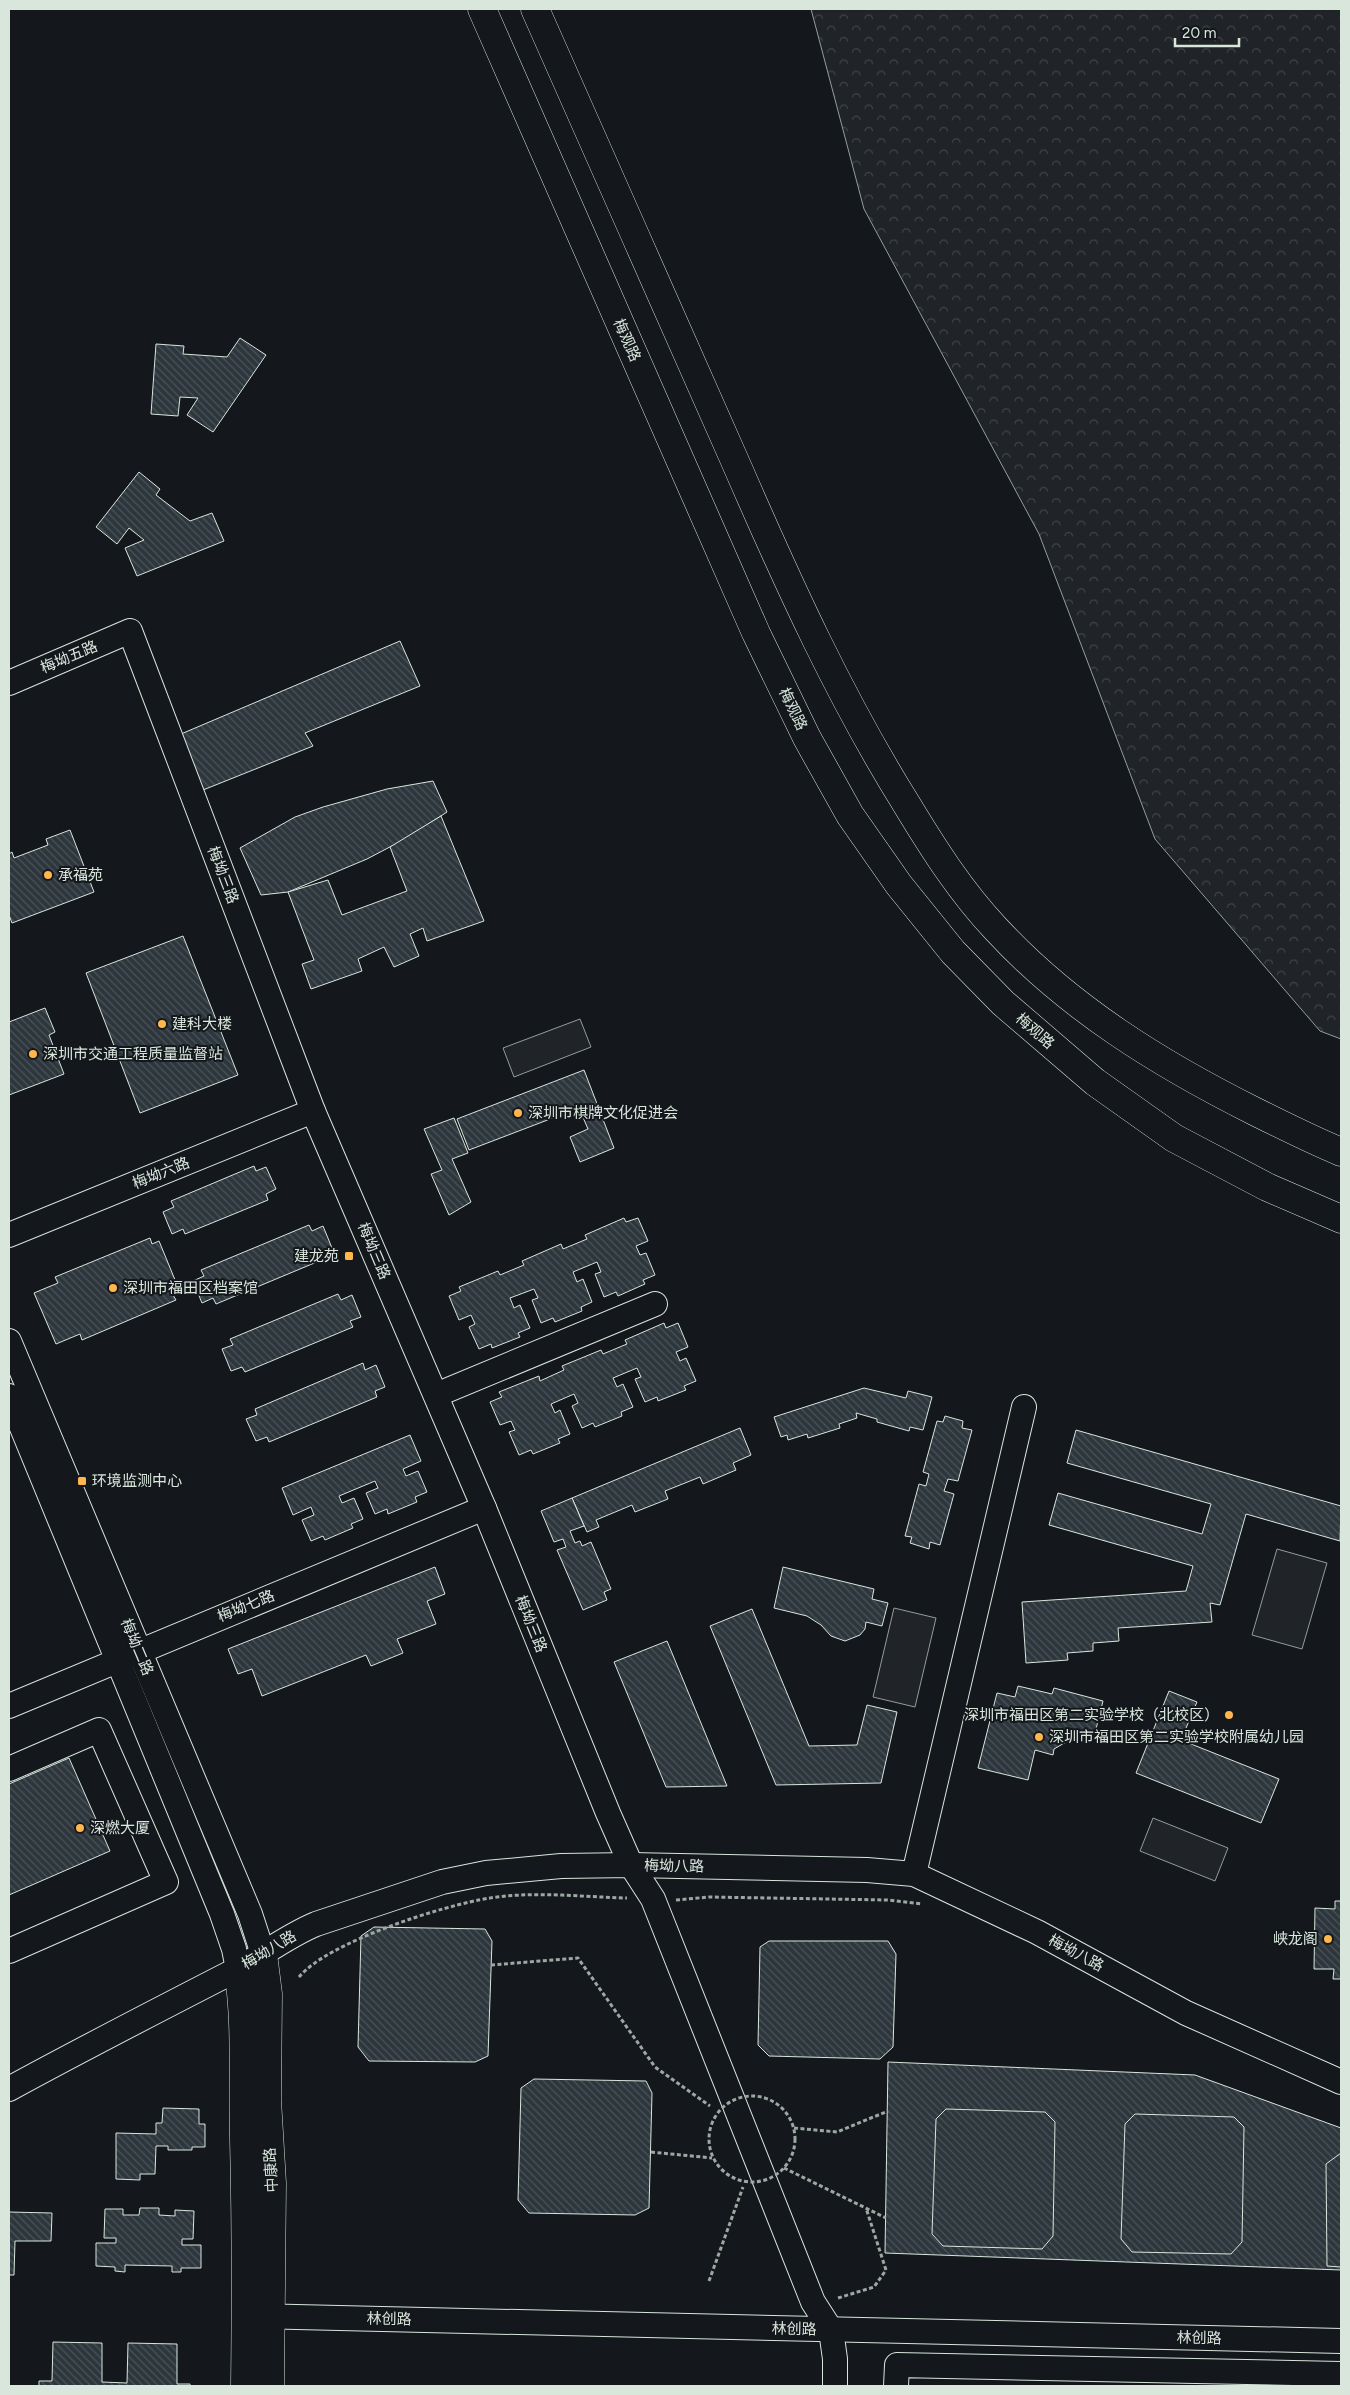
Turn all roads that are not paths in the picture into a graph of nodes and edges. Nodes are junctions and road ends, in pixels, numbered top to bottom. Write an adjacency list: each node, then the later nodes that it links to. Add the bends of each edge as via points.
1 (482, 9): 7 (main road, 梅观路, via 756,633 807,738 850,815 899,886 952,952 997,997 1095,1082 1174,1138 1268,1187)
2 (535, 9): 6 (main road, via 820,648 884,768 935,851 994,928 1056,988 1125,1039 1216,1092)
3 (130, 631): 4 (street, 梅坳五路); 5 (street, 梅坳三路)
4 (9, 683)
5 (313, 1110): 8 (street, 梅坳六路); 12 (street, 梅坳三路)
6 (1341, 1152)
7 (1341, 1219)
8 (9, 1235)
9 (655, 1304): 12 (street)
10 (9, 1341): 15 (street, 梅坳二路)
11 (9, 1396): 15 (street, 梅坳二路)
12 (436, 1396): 14 (street, 梅坳三路)
13 (1024, 1408): 19 (street)
14 (484, 1508): 15 (street, 梅坳七路); 18 (street, 梅坳三路)
15 (128, 1656): 16 (street, 梅坳七路); 21 (street, 梅坳二路, via 250,1914); 22 (street, 梅坳二路, via 222,1914)
16 (9, 1706)
17 (9, 1769): 20 (street, via 99,1730 166,1882)
18 (631, 1865): 19 (street, 梅坳八路, via 867,1870); 21 (street, 梅坳八路, via 486,1872 442,1882 309,1927); 26 (street, 梅坳三路, via 652,1899 813,2302)
19 (914, 1874): 23 (street, 梅坳八路, via 1037,1932 1186,2013)
20 (9, 1951)
21 (263, 1954): 22 (street, 梅坳八路); 25 (main road, 中康路, via 268,1994 267,2100 272,2184)
22 (238, 1969): 24 (street, 梅坳八路, via 179,1997); 25 (main road, 中康路, via 243,2001 247,2190)
23 (1341, 2082)
24 (9, 2089)
25 (259, 2316): 26 (street, 林创路); 31 (main road, 中康路); 32 (main road, 中康路)
26 (831, 2330): 27 (street, 林创路); 33 (street)
27 (1341, 2342)
28 (1341, 2374): 30 (street)
29 (1138, 2378): 30 (street); 34 (street, via 897,2365)
30 (1216, 2379)
31 (245, 2386)
32 (270, 2386)
33 (835, 2386)
34 (896, 2386)

